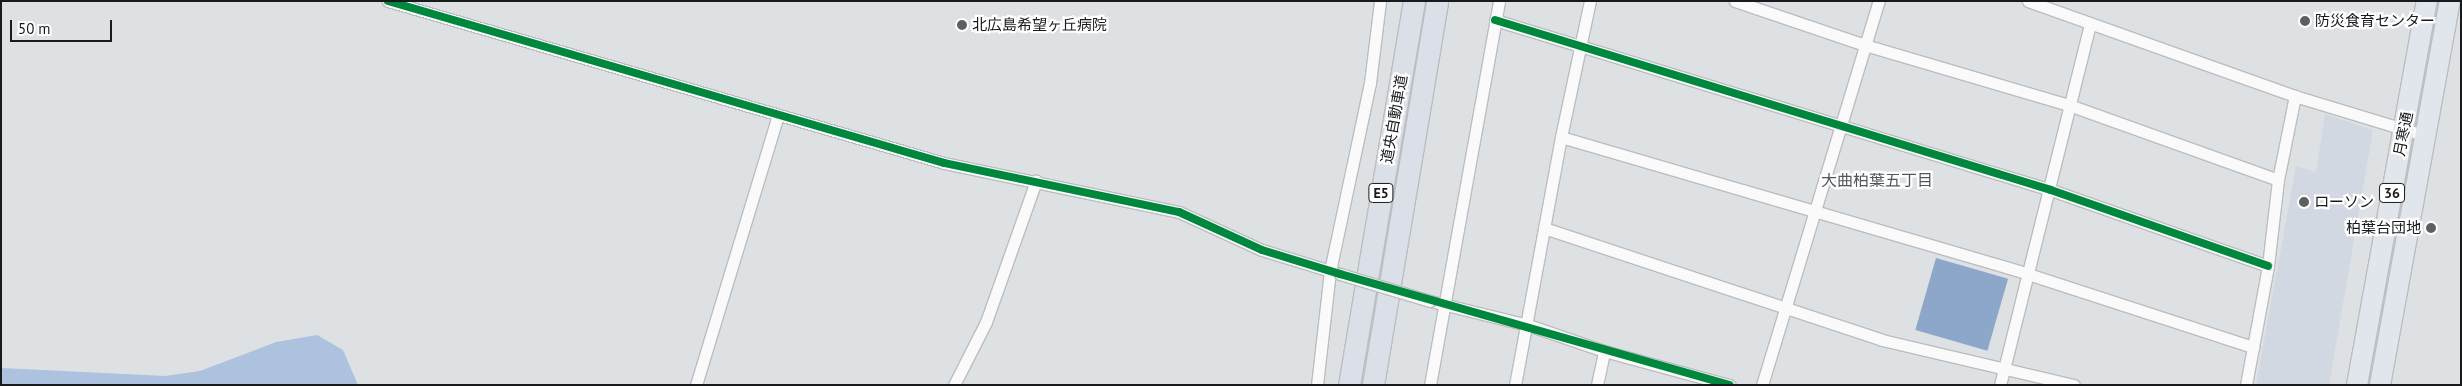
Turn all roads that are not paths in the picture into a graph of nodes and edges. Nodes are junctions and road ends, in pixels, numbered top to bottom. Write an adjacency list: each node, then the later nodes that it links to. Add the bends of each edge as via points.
1 (388, 1): 12 (street)
2 (1380, 1): 30 (street, via 1370,83)
3 (1414, 1): 42 (highway, 道央自動車道 / E5)
4 (1437, 1): 43 (highway, 道央自動車道 / E5)
5 (1499, 1): 13 (street)
6 (1590, 1): 16 (street)
7 (1735, 1): 15 (street)
8 (1879, 1): 15 (street)
9 (2028, 1): 14 (street)
10 (2426, 1): 21 (highway, 月寒通 / 36)
11 (2450, 1): 22 (highway, 月寒通 / 36)
12 (403, 3): 19 (street)
13 (1495, 20): 16 (street); 32 (street)
14 (2090, 24): 17 (street); 18 (street)
15 (1865, 45): 18 (street); 20 (street)
16 (1579, 46): 20 (street); 23 (street)
17 (2295, 96): 21 (street); 24 (street)
18 (2069, 105): 24 (street); 26 (street)
19 (778, 115): 25 (street, via 944,163); 39 (street)
20 (1839, 128): 26 (street); 27 (street)
21 (2403, 130): 22 (street); 53 (highway, 月寒通 / 36)
22 (2427, 136): 54 (highway, 月寒通 / 36)
23 (1561, 137): 27 (street); 28 (street)
24 (2278, 180): 29 (street)
25 (1036, 181): 30 (street, via 1180,212 1262,250); 40 (street, via 986,322)
26 (2051, 190): 29 (street); 31 (street)
27 (1814, 211): 31 (street); 33 (street)
28 (1544, 228): 33 (street); 34 (street)
29 (2268, 266): 35 (street)
30 (1335, 273): 32 (street, bridge); 41 (street)
31 (2028, 274): 35 (street); 37 (street)
32 (1445, 304): 34 (street); 44 (street)
33 (1785, 308): 37 (street, via 1882,340); 49 (street)
34 (1528, 325): 36 (street); 45 (street)
35 (2253, 347): 52 (street)
36 (1604, 351): 38 (street); 46 (street)
37 (2003, 370): 50 (street); 51 (street)
38 (1683, 372): 47 (street); 48 (street)
39 (696, 385)
40 (954, 385)
41 (1317, 385)
42 (1349, 385)
43 (1373, 385)
44 (1430, 385)
45 (1515, 385)
46 (1597, 385)
47 (1680, 385)
48 (1729, 385)
49 (1762, 385)
50 (2000, 385)
51 (2074, 385)
52 (2246, 385)
53 (2357, 385)
54 (2380, 385)

